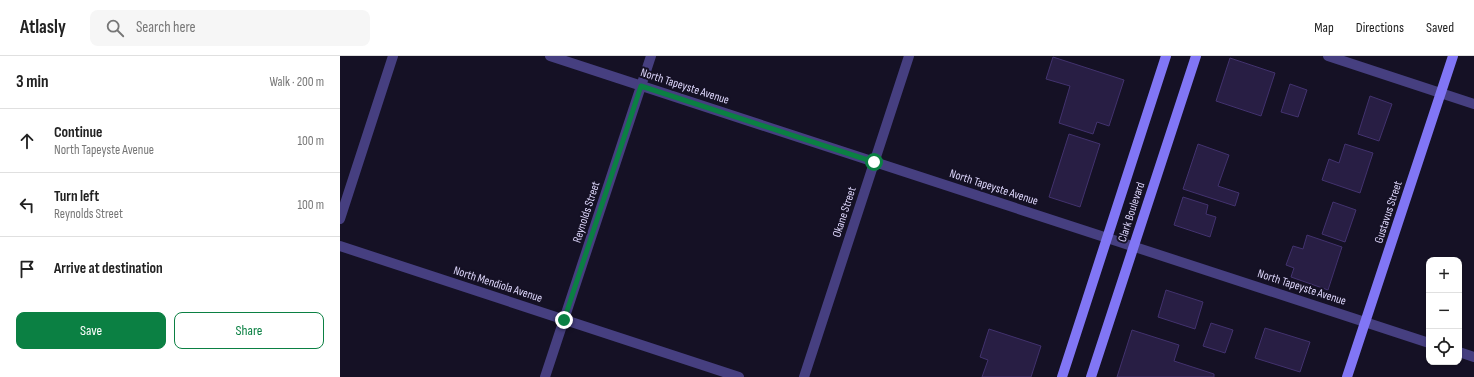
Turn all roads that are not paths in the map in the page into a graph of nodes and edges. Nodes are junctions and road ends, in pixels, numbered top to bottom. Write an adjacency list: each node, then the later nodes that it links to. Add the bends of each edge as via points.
1 (393, 56): 13 (street)
2 (550, 56): 9 (street, North Tapeyste Avenue)
3 (651, 56): 9 (street, Reynolds Street)
4 (909, 56): 12 (street, Okane Street)
5 (1166, 56): 14 (main road, Clark Boulevard)
6 (1196, 56): 16 (main road, Clark Boulevard)
7 (1328, 56): 10 (street)
8 (1453, 56): 10 (main road, Gustavus Street)
9 (641, 86): 12 (street, North Tapeyste Avenue); 17 (street, Reynolds Street)
10 (1441, 93): 11 (street); 18 (main road, Gustavus Street)
11 (1474, 104)
12 (874, 162): 14 (street, North Tapeyste Avenue); 24 (street, Okane Street)
13 (340, 219)
14 (1107, 237): 16 (street, North Tapeyste Avenue); 25 (main road, Clark Boulevard)
15 (340, 246): 17 (street, North Mendiola Avenue)
16 (1134, 246): 18 (street, North Tapeyste Avenue); 26 (main road, Clark Boulevard)
17 (564, 320): 22 (street, Reynolds Street); 23 (street, North Mendiola Avenue)
18 (1365, 322): 19 (street, North Tapeyste Avenue); 27 (main road, Gustavus Street)
19 (1426, 342)
20 (1462, 353): 21 (street)
21 (1474, 357)
22 (545, 377)
23 (739, 377)
24 (804, 377)
25 (1062, 377)
26 (1091, 377)
27 (1347, 377)

